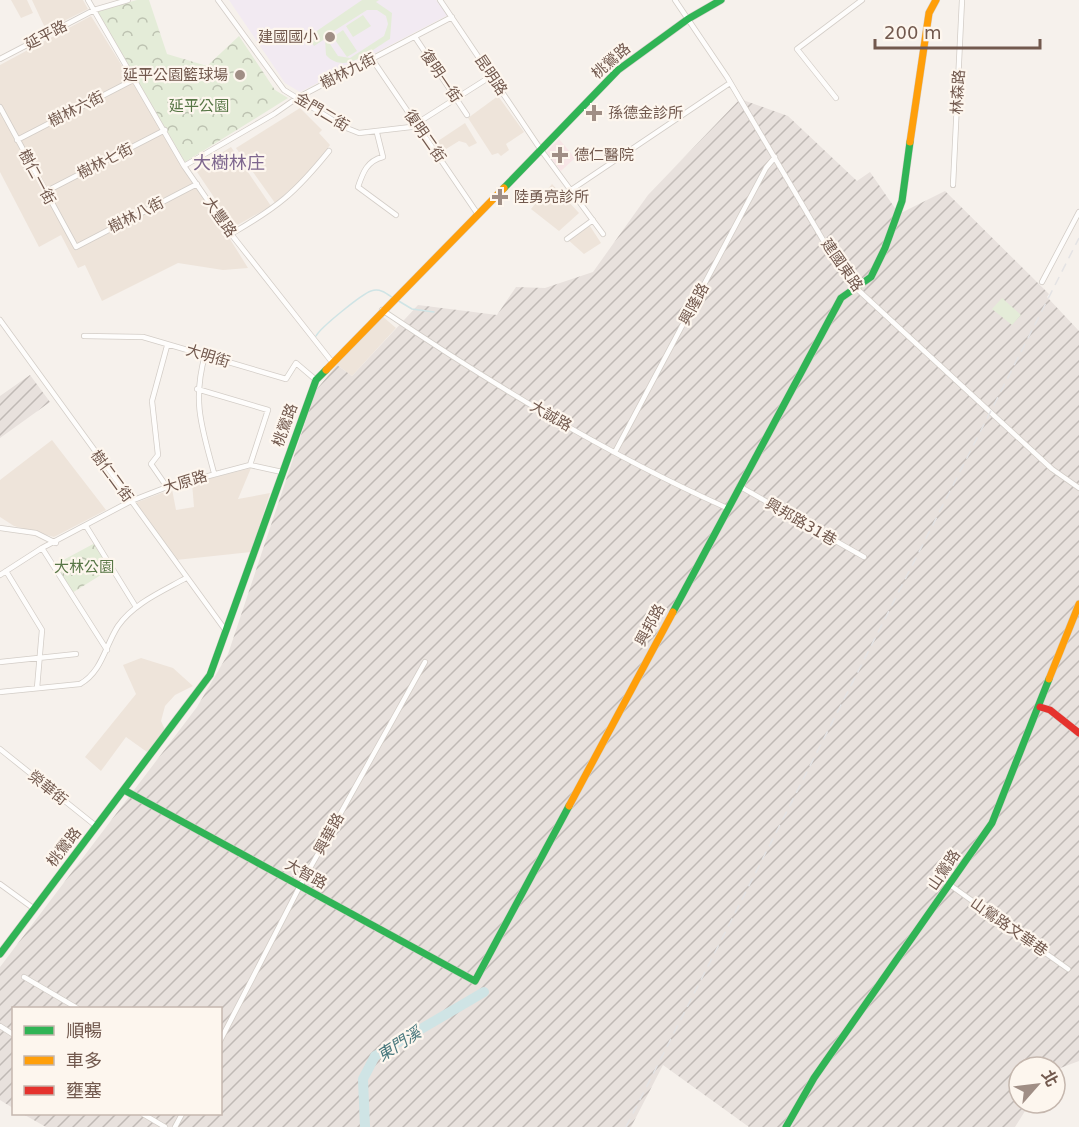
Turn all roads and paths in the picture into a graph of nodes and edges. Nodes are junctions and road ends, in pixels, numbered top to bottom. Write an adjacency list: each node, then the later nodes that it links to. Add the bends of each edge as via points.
1 (88, 0): 10 (street, 大豐路)
2 (128, 0): 10 (street, 延平路)
3 (218, 0): 19 (street, 金門二街, via 284,90)
4 (440, 0): 11 (street, 昆明路)
5 (675, 0): 12 (street, 建國東路)
6 (721, 0): 12 (street, 桃鶯路)
7 (862, 0): 20 (street, via 797,49)
8 (936, 0): 45 (street, 興邦路, via 929,13 902,201 871,277)
9 (962, 0): 33 (street, 林森路)
10 (94, 10): 14 (street, 延平路); 17 (street, 大豐路)
11 (452, 17): 13 (street, 樹林九街); 16 (street, 昆明路)
12 (688, 19): 18 (street, 建國東路); 28 (street, 桃鶯路, via 618,70)
13 (415, 37): 15 (street, 樹林九街); 21 (street, 復明一街)
14 (0, 59)
15 (372, 59): 19 (street, 樹林九街); 24 (street, 復明二街)
16 (493, 75): 21 (street, 金門二街); 28 (street, 昆明路)
17 (135, 79): 25 (street, 大豐路); 27 (street, 樹林六街)
18 (730, 82): 30 (street, 建國東路); 34 (street)
19 (297, 98): 26 (street, 金門二街, via 344,127 359,133); 31 (street, 樹林九街)
20 (836, 98)
21 (456, 99): 23 (street, 復明一街); 24 (street, 金門二街)
22 (0, 107): 27 (street, 樹仁一街)
23 (467, 115)
24 (417, 123): 26 (street, 金門二街); 37 (street, 復明二街)
25 (165, 130): 31 (street, 大豐路); 35 (street, 樹林七街)
26 (377, 133): 38 (street, via 383,157 371,161 358,187)
27 (17, 140): 35 (street, 樹仁一街)
28 (541, 150): 34 (street, 昆明路); 37 (street, 桃鶯路)
29 (329, 151): 40 (street, via 302,185 275,209)
30 (775, 157): 45 (street, 建國東路, via 833,257); 54 (street, 興隆路, via 765,168)
31 (184, 166): 32 (street, 大豐路)
32 (197, 184): 40 (street, 大豐路); 43 (street, 樹林八街)
33 (953, 185)
34 (571, 190): 39 (street, 昆明路)
35 (45, 192): 43 (street, 樹仁一街)
36 (1079, 212): 44 (street)
37 (477, 213): 46 (street, 桃鶯路)
38 (396, 215)
39 (593, 220): 41 (street, 昆明路); 42 (street)
40 (231, 234): 51 (street, 大豐路)
41 (603, 234)
42 (567, 239)
43 (76, 247)
44 (1042, 282)
45 (856, 288): 58 (street, 興邦路, via 841,298); 60 (street, 建國東路, via 1052,469)
46 (382, 310): 51 (street, 桃鶯路); 54 (street, 大誠路, via 452,358)
47 (0, 320): 61 (street, 樹仁二街)
48 (84, 336): 49 (street, 大明街, via 142,337)
49 (167, 346): 50 (street, 大明街); 59 (street, via 153,390 158,455 151,464)
50 (205, 356): 52 (street, 大明街, via 286,379 296,363); 53 (street)
51 (332, 362): 52 (street, 桃鶯路)
52 (316, 380): 56 (street, 桃鶯路)
53 (197, 389): 55 (street, via 268,410); 57 (street, via 198,410)
54 (615, 452): 62 (street, 大誠路)
55 (250, 465): 56 (street, 大原路); 57 (street, 大原路)
56 (282, 472): 73 (street, 桃鶯路)
57 (214, 473): 59 (street, 大原路)
58 (739, 486): 62 (street, 興邦路); 67 (street, 興邦路31巷)
59 (167, 487): 61 (street, 大原路)
60 (1079, 488)
61 (130, 501): 63 (street, 大原路); 70 (street, 樹仁二街)
62 (727, 508): 93 (street, 興邦路, via 569,811)
63 (86, 526): 65 (street, 大原路); 72 (street)
64 (0, 528): 65 (street, via 36,533)
65 (56, 543): 66 (street, 大原路)
66 (42, 548): 68 (street, 大原路); 74 (street)
67 (864, 557)
68 (6, 571): 69 (street, 大原路); 76 (street, via 42,630)
69 (0, 575)
70 (186, 578): 72 (street); 73 (street, 樹仁二街)
71 (1079, 604): 81 (street, 山鶯路)
72 (136, 607): 74 (street, via 118,627)
73 (227, 631): 84 (street, 桃鶯路, via 210,675)
74 (107, 650): 79 (street, via 91,678 80,684)
75 (76, 654): 76 (street)
76 (40, 659): 77 (street); 79 (street)
77 (0, 662)
78 (425, 662): 88 (street, 興華路)
79 (37, 688): 80 (street)
80 (0, 692)
81 (1040, 707): 82 (street, via 1050,710); 87 (street, 山鶯路, via 992,823)
82 (1079, 733)
83 (0, 749): 85 (street, 榮華街)
84 (124, 790): 85 (street, 桃鶯路); 88 (street, 大智路)
85 (97, 827): 89 (street, 桃鶯路)
86 (0, 884): 89 (street)
87 (950, 885): 91 (street, 山鶯路文華巷); 98 (street, 山鶯路, via 814,1078)
88 (300, 886): 93 (street, 大智路); 95 (street, 興華路)
89 (33, 908): 90 (street, 桃鶯路)
90 (0, 954)
91 (1068, 969)
92 (24, 976): 94 (street)
93 (475, 981)
94 (75, 1007)
95 (222, 1037)
96 (146, 1115): 97 (street)
97 (165, 1127)
98 (786, 1127)

